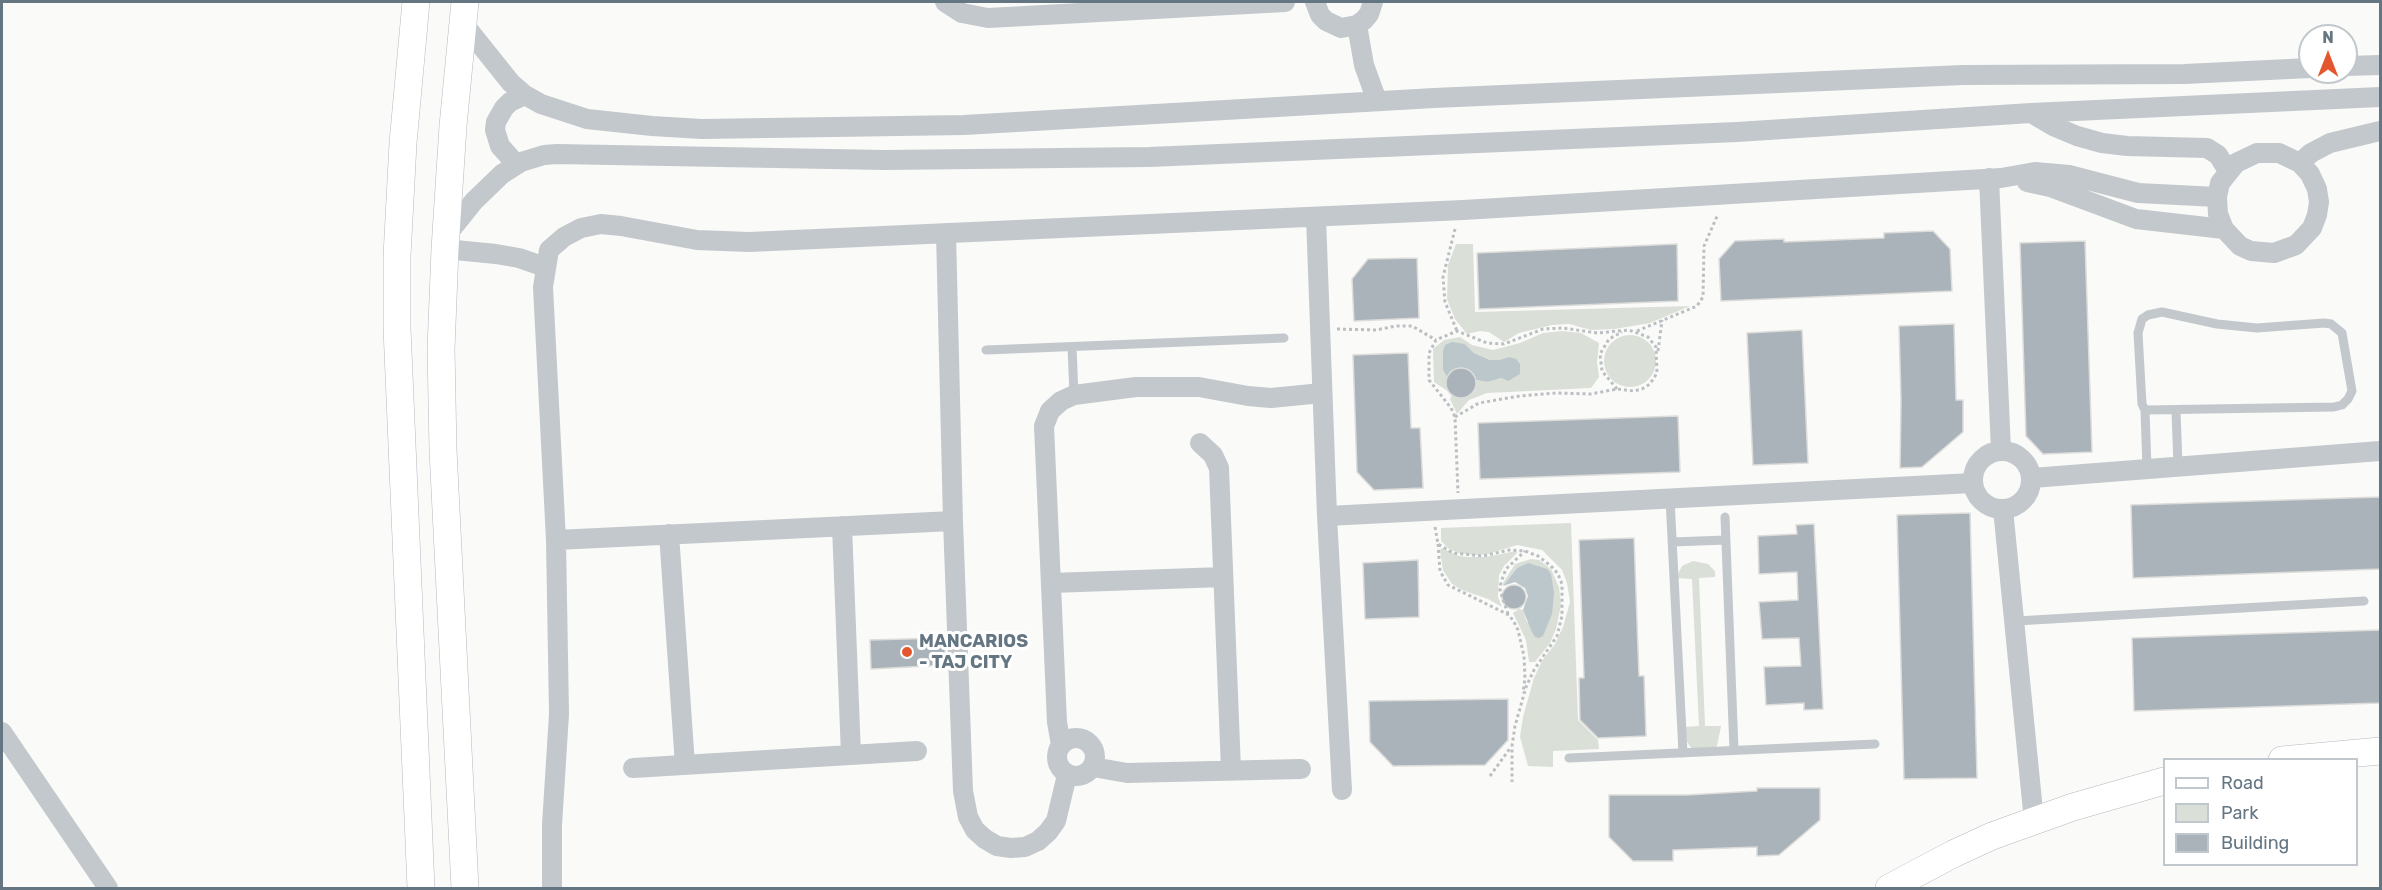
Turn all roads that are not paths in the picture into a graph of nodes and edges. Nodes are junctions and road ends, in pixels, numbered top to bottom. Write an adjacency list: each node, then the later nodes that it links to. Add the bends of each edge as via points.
1 (416, 2): 74 (main road, via 403,143 397,328)
2 (945, 2): 3 (street, via 962,13 988,18)
3 (1285, 2)
4 (1316, 2): 7 (street, via 1320,15 1333,26)
5 (1373, 2): 7 (street, via 1369,14)
6 (464, 12): 11 (street, via 511,83); 24 (main road)
7 (1357, 25): 13 (street, via 1364,64)
8 (2380, 65): 9 (street)
9 (2358, 66)
10 (2298, 69): 13 (street, via 2186,74 1963,75)
11 (525, 95): 13 (street, via 587,118 702,129 975,124); 17 (street, via 510,102 496,122 504,153)
12 (2380, 97): 14 (street)
13 (1377, 101)
14 (2031, 113): 17 (street, via 1737,132 1149,157 885,160 570,153 544,155); 18 (street, via 2061,130 2102,143 2207,148 2223,160)
15 (2380, 131): 16 (street, via 2330,143)
16 (2300, 163): 18 (street, via 2268,152 2246,157); 22 (street, via 2310,174 2319,202 2312,228 2296,245 2274,253 2251,251 2240,246)
17 (516, 164): 24 (street, via 489,184)
18 (2228, 171): 20 (street)
19 (1995, 178): 20 (street, via 2034,172 2069,175 2138,193); 21 (street); 22 (street, via 2050,187 2136,219); 34 (street)
20 (2217, 197): 22 (street)
21 (1316, 217): 23 (street); 29 (street)
22 (2224, 229)
23 (946, 233): 25 (street, via 749,242 697,240 601,224 564,237 549,250); 44 (street)
24 (446, 243): 25 (street); 75 (main road, via 441,349 443,450)
25 (545, 267): 47 (street, via 543,295)
26 (1284, 338): 27 (lane)
27 (1072, 347): 28 (lane); 30 (lane)
28 (986, 350)
29 (1322, 393): 30 (street, via 1271,398 1169,386 1115,388); 42 (street)
30 (1074, 395): 51 (street, via 1055,405 1044,426)
31 (2145, 410): 32 (lane); 32 (lane, via 2138,333 2142,319 2154,312 2237,327 2324,323 2342,333 2352,391 2342,405); 37 (lane)
32 (2176, 411): 36 (lane)
33 (1200, 443): 50 (street, via 1214,455 1219,468)
34 (2001, 450): 38 (street, via 2022,458); 39 (street, via 1980,460)
35 (2380, 451): 36 (street)
36 (2178, 466): 37 (street)
37 (2147, 469): 38 (street)
38 (2032, 478): 41 (street, via 2024,499)
39 (1973, 483): 40 (street); 41 (street, via 1983,502)
40 (1670, 499): 42 (street); 49 (lane)
41 (2003, 509): 53 (street)
42 (1327, 516): 71 (street)
43 (1725, 517): 48 (lane)
44 (953, 521): 45 (street); 69 (street, via 963,791 968,817 975,830 997,846 1025,847 1038,841 1056,820)
45 (842, 526): 46 (street); 61 (street)
46 (669, 534): 47 (street); 64 (street)
47 (556, 540): 76 (street, via 559,714)
48 (1726, 540): 49 (lane); 57 (lane)
49 (1672, 542): 60 (lane)
50 (1223, 577): 51 (street); 68 (street)
51 (1051, 584): 56 (street)
52 (2364, 602): 53 (lane)
53 (2016, 621): 72 (street)
54 (2, 734): 73 (street)
55 (1875, 744): 57 (lane)
56 (1061, 745): 65 (street, via 1076,738 1087,741 1094,750); 69 (street, via 1057,762)
57 (1734, 750): 60 (lane)
58 (916, 751): 61 (street)
59 (2380, 751): 63 (main road)
60 (1683, 753): 62 (lane)
61 (851, 755): 64 (street)
62 (1569, 758)
63 (2294, 758)
64 (685, 765): 66 (street)
65 (1093, 767): 68 (street, via 1127,773); 69 (street, via 1084,775)
66 (633, 768)
67 (1301, 769): 68 (street)
68 (1231, 771)
69 (1067, 775)
70 (2163, 781): 72 (main road)
71 (1342, 790)
72 (2034, 820): 77 (main road, via 1953,854)
73 (108, 888)
74 (421, 888)
75 (465, 888)
76 (552, 888)
77 (1889, 888)

